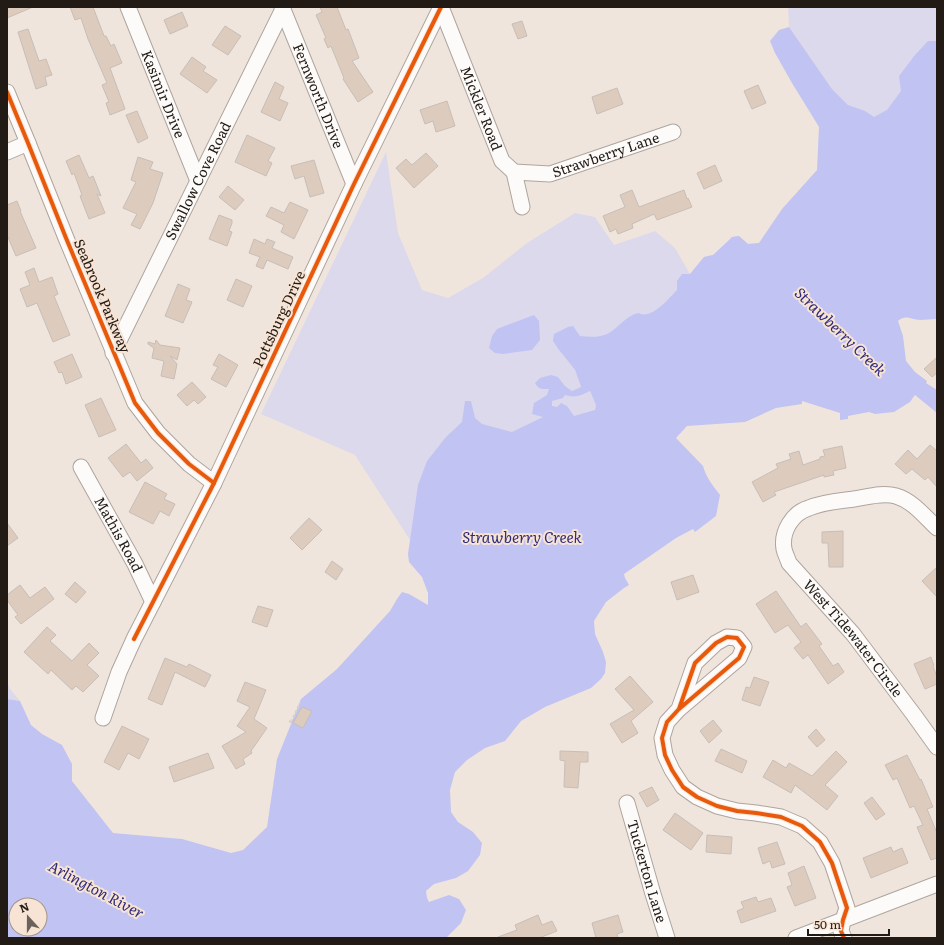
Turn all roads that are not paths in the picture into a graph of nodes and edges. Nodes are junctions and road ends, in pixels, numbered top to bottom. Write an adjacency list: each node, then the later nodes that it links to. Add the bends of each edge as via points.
1 (128, 7): 9 (street, Kasimir Drive)
2 (441, 7): 8 (street, Mickler Road, via 502,161); 10 (street, Pottsburg Drive)
3 (282, 8): 9 (street, Swallow Cove Road); 10 (street, Fernworth Drive)
4 (7, 92): 6 (street, Seabrook Parkway)
5 (673, 132): 8 (street, Strawberry Lane, via 550,174)
6 (28, 143): 7 (street); 12 (street, Seabrook Parkway)
7 (7, 152)
8 (514, 172): 11 (street)
9 (198, 181): 12 (street, Swallow Cove Road)
10 (354, 184): 14 (street, Pottsburg Drive)
11 (522, 208)
12 (113, 353): 14 (street, Seabrook Parkway, via 135,403 158,433 189,464)
13 (81, 468): 16 (street, Mathis Road, via 135,564)
14 (214, 483): 16 (street, Pottsburg Drive)
15 (937, 528): 19 (street, West Tidewater Circle, via 906,500 896,496 881,495 833,501 807,508 796,516 784,535 784,549 789,563 852,634)
16 (153, 602): 18 (street, Pottsburg Drive, via 119,672)
17 (679, 709): 17 (street, via 740,658 744,647 737,638 727,637 695,663); 22 (street, via 667,722 662,738 665,755 683,787 717,806 781,817 802,826 820,842 832,863 847,908)
18 (103, 718)
19 (937, 747)
20 (627, 804): 23 (street, Tuckerton Lane)
21 (937, 884): 22 (street)
22 (843, 920): 24 (street); 25 (street, via 841,931)
23 (668, 938)
24 (796, 938)
25 (844, 938)

